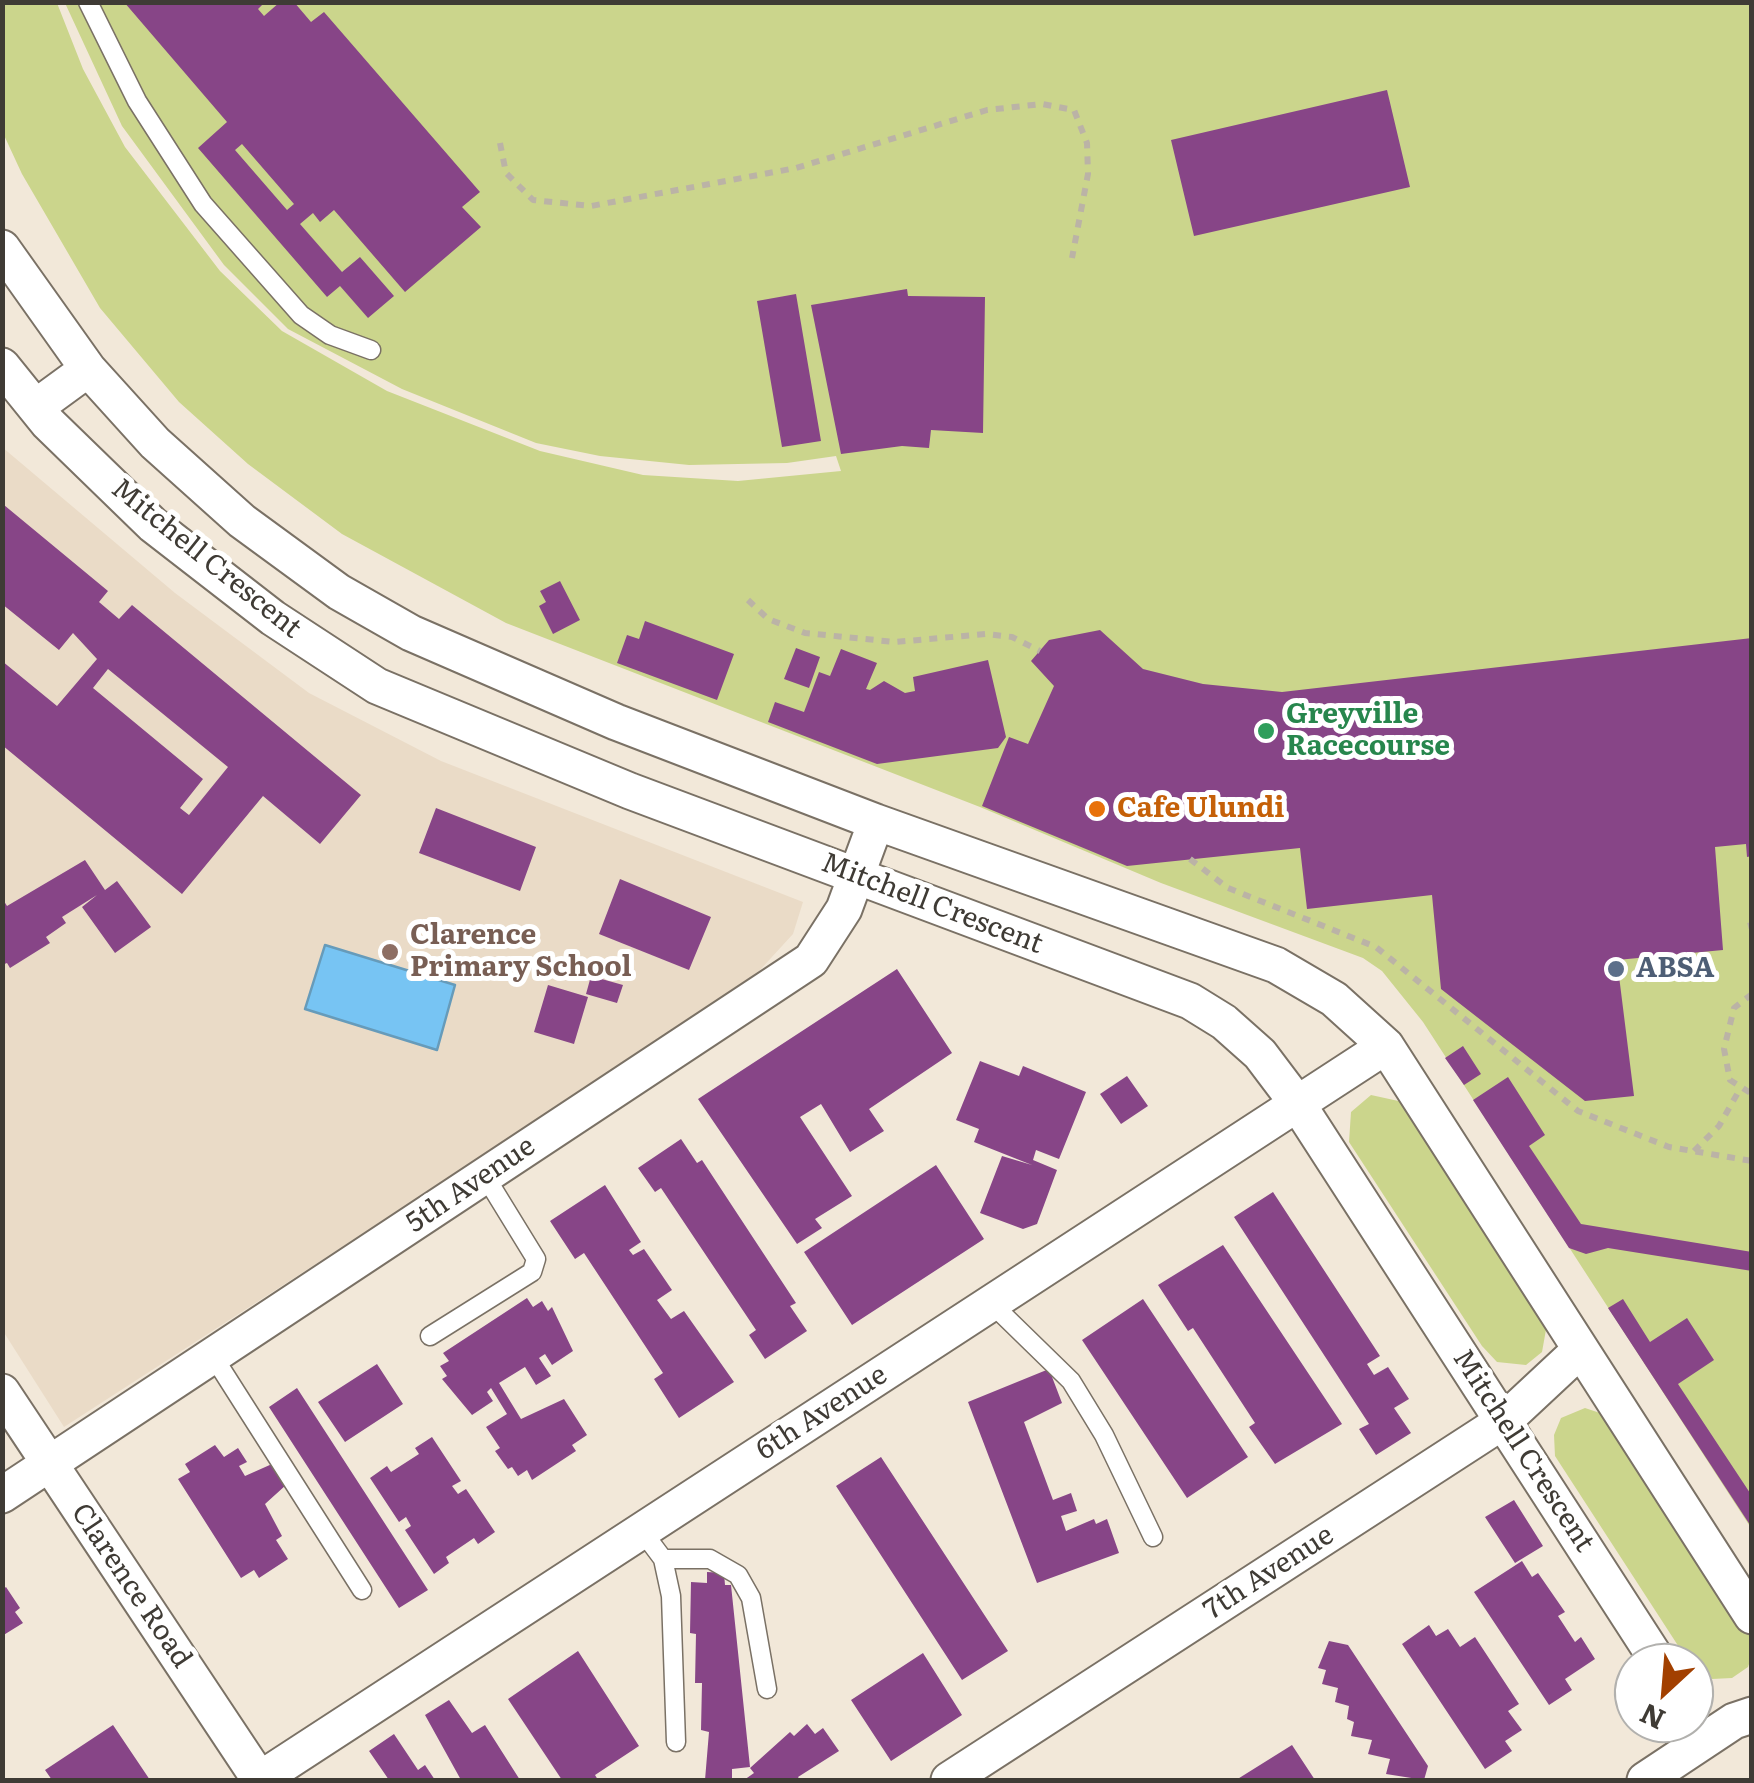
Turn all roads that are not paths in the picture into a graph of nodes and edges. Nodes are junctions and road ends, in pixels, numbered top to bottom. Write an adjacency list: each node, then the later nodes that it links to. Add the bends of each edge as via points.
1 (88, 2): 3 (lane, via 137,101 203,204 301,315)
2 (2, 248): 5 (street, Mitchell Crescent)
3 (371, 350)
4 (2, 366): 6 (street, Mitchell Crescent)
5 (88, 369): 6 (street); 7 (street, Mitchell Crescent, via 227,508 339,592 492,672)
6 (36, 407): 8 (street, Mitchell Crescent, via 153,524 376,686)
7 (876, 822): 8 (street, 5th Avenue); 9 (street, Mitchell Crescent, via 1276,965 1334,998)
8 (859, 876): 10 (street, Mitchell Crescent, via 1190,1001 1260,1054); 11 (street, 5th Avenue, via 812,960)
9 (1386, 1046): 10 (street, 6th Avenue); 14 (street, Mitchell Crescent)
10 (1297, 1104): 12 (street, 6th Avenue); 17 (street, Mitchell Crescent)
11 (485, 1176): 13 (lane, via 536,1259 532,1272); 15 (street, 5th Avenue)
12 (992, 1303): 21 (street, 6th Avenue); 22 (lane, via 1071,1381)
13 (430, 1336)
14 (1579, 1351): 17 (street, 7th Avenue); 19 (street, Mitchell Crescent)
15 (213, 1356): 18 (street, 5th Avenue); 25 (lane)
16 (2, 1392): 18 (street, Clarence Road)
17 (1505, 1420): 27 (street, Mitchell Crescent); 32 (street, 7th Avenue)
18 (50, 1465): 20 (street, 5th Avenue); 31 (street, Clarence Road)
19 (1667, 1490): 24 (street, Mitchell Crescent); 26 (street, Mitchell Crescent)
20 (2, 1495)
21 (642, 1531): 23 (lane); 31 (street, 6th Avenue)
22 (1153, 1537)
23 (664, 1559): 28 (lane, via 710,1559 738,1576 751,1598); 30 (lane)
24 (1752, 1571)
25 (362, 1590)
26 (1752, 1616)
27 (1647, 1643)
28 (767, 1688)
29 (1728, 1718): 33 (street)
30 (676, 1742)
31 (260, 1780)
32 (949, 1780)
33 (1645, 1780)

